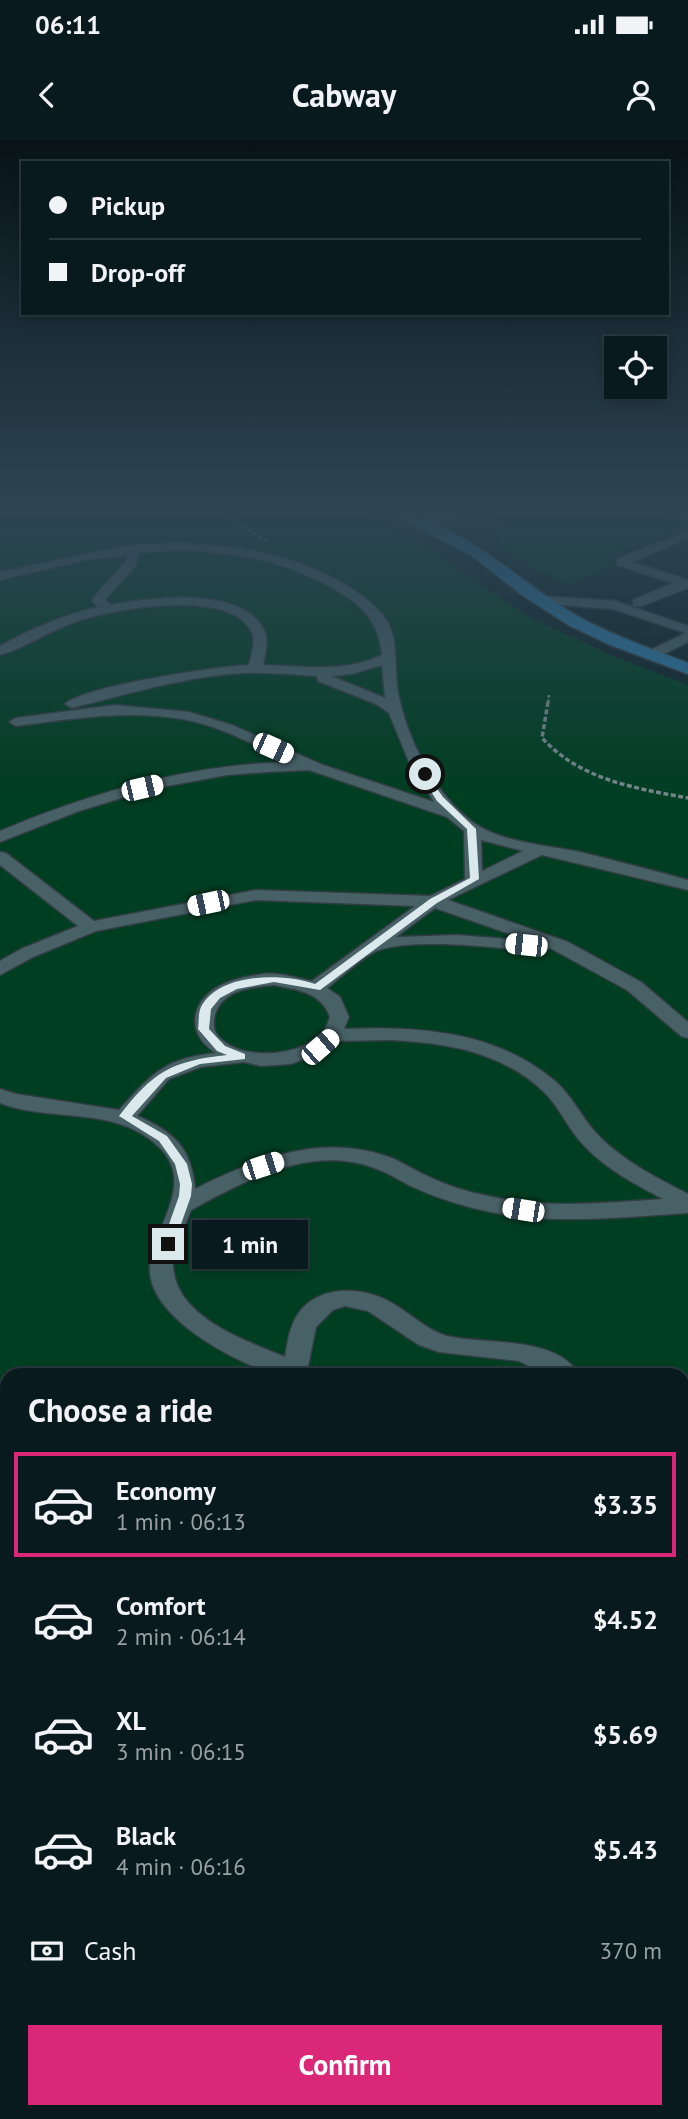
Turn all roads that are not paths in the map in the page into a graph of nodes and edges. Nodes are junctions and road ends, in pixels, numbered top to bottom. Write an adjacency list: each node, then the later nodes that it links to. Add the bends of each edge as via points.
1 (122, 606): 7 (street)
2 (217, 606): 14 (street, via 236,612 254,625 260,643)
3 (367, 606): 13 (street, via 383,625)
4 (551, 606): 12 (main road, via 592,631)
5 (619, 606): 9 (street)
6 (647, 606): 8 (street)
7 (107, 608): 11 (street, via 52,626)
8 (688, 621)
9 (688, 631)
10 (688, 637): 12 (street)
11 (0, 651)
12 (651, 655): 15 (main road)
13 (388, 657): 16 (street, via 349,672); 17 (street)
14 (255, 668): 16 (street); 18 (street, via 148,684)
15 (688, 669)
16 (301, 673): 17 (street, via 366,694)
17 (397, 712): 21 (street, via 417,761)
18 (16, 722): 19 (street); 20 (street, via 115,709 180,714 214,722)
19 (0, 727)
20 (318, 768): 21 (street); 23 (street, via 258,766 197,775 104,797)
21 (453, 814): 22 (street)
22 (472, 829): 24 (street); 26 (street)
23 (0, 837)
24 (537, 851): 26 (street); 27 (street)
25 (0, 857): 29 (street)
26 (474, 879): 28 (street)
27 (688, 885)
28 (433, 901): 29 (street, via 256,895); 30 (street); 31 (street, via 562,946)
29 (91, 927): 32 (street)
30 (373, 946): 31 (street, via 419,941 500,942 563,953); 33 (street)
31 (595, 965): 34 (street, via 634,986)
32 (0, 969)
33 (316, 988): 35 (street, via 338,1007 340,1021); 36 (street, via 297,981 265,979 234,986 216,996 206,1008 204,1029 221,1048)
34 (688, 1032)
35 (334, 1035): 36 (street, via 300,1056); 39 (street, via 438,1036 502,1055 551,1088 601,1151)
36 (241, 1057): 38 (street, via 198,1061 162,1075)
37 (0, 1095): 38 (street)
38 (125, 1116): 40 (street, via 163,1138 176,1156 186,1184)
39 (688, 1204): 40 (street, via 586,1212 523,1210 440,1190 379,1162 327,1154 244,1171)
40 (181, 1206): 41 (street, via 161,1264 174,1301 213,1334)
41 (283, 1368)
42 (294, 1368): 43 (street, via 308,1318 329,1302 352,1298 373,1303 440,1343 532,1353)
43 (555, 1368)

